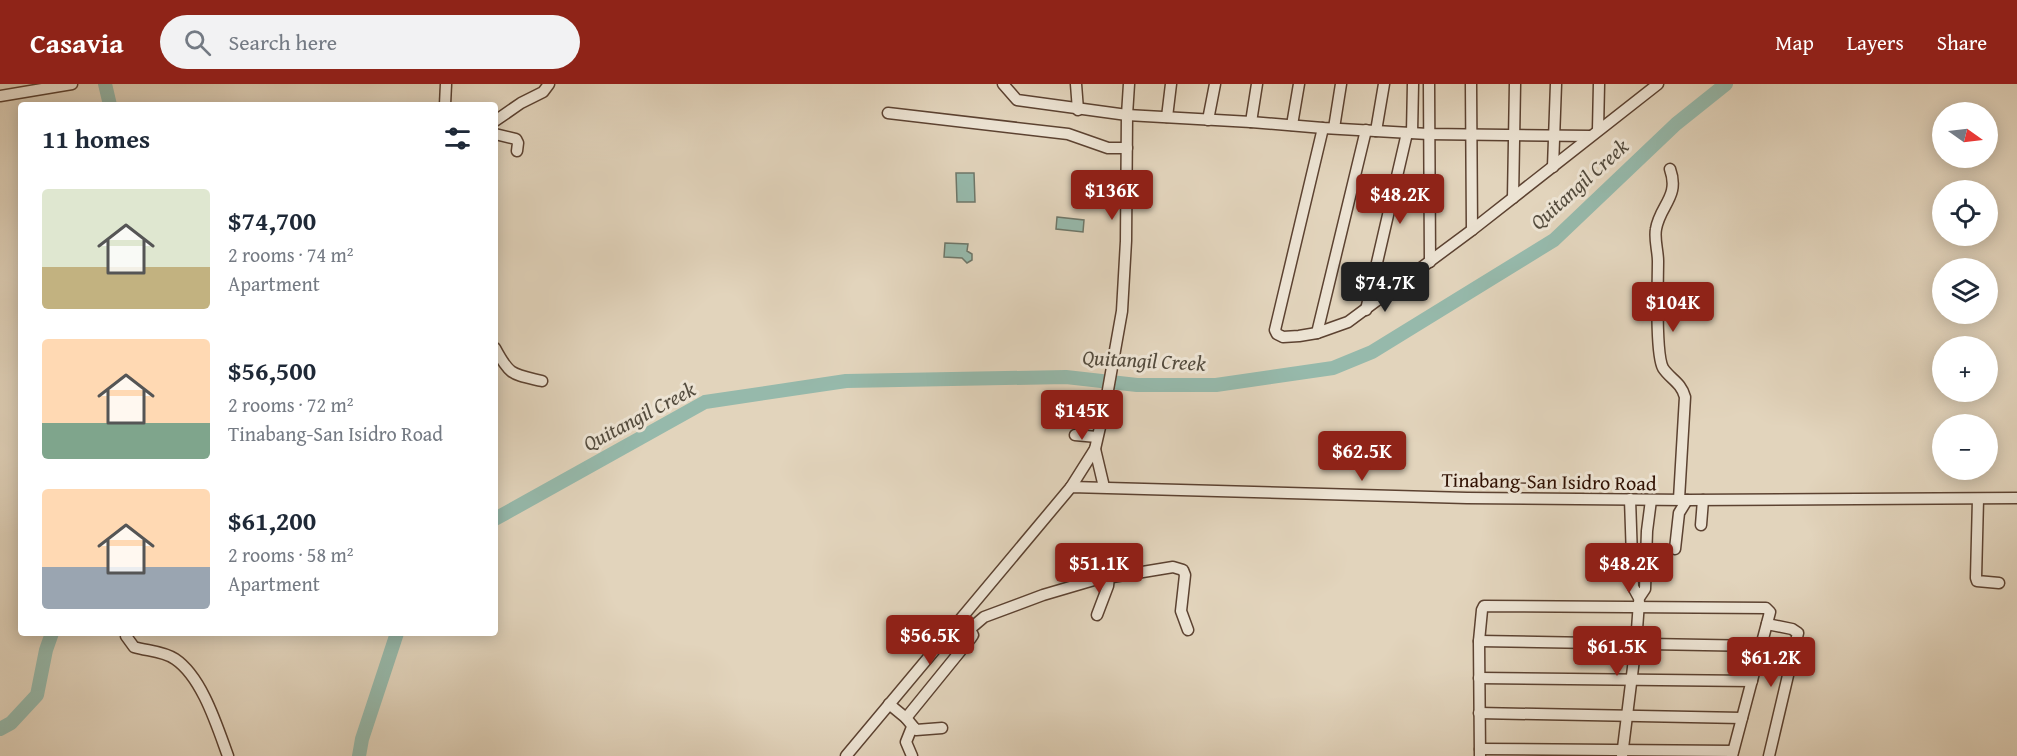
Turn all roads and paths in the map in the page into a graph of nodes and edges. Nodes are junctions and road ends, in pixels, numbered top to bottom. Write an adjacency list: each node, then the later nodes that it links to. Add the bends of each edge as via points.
1 (72, 84): 21 (street)
2 (446, 84): 23 (street)
3 (549, 84): 28 (street, via 543,92)
4 (1002, 84): 24 (street, via 1017,100)
5 (1076, 84): 24 (street)
6 (1129, 84): 26 (street)
7 (1172, 84): 27 (street)
8 (1215, 84): 29 (street)
9 (1257, 84): 30 (street)
10 (1299, 84): 31 (street)
11 (1341, 84): 32 (street)
12 (1384, 84): 33 (street)
13 (1413, 84): 34 (street)
14 (1429, 84): 36 (street)
15 (1471, 84): 38 (street)
16 (1515, 84): 39 (street)
17 (1556, 84): 40 (street)
18 (1599, 84): 35 (street)
19 (1641, 84): 22 (street)
20 (1658, 84): 22 (street)
21 (0, 96)
22 (1641, 97): 35 (street)
23 (445, 102)
24 (1078, 110): 26 (street)
25 (888, 113): 41 (street, via 1068,134 1108,148)
26 (1127, 115): 27 (street); 41 (street)
27 (1167, 117): 29 (street)
28 (498, 119)
29 (1208, 120): 30 (street)
30 (1251, 122): 31 (street)
31 (1292, 125): 32 (street)
32 (1328, 128): 33 (street); 49 (street, via 1275,330 1283,337)
33 (1371, 130): 34 (street); 49 (street)
34 (1409, 133): 36 (street); 48 (street)
35 (1594, 133): 40 (street); 43 (street)
36 (1428, 134): 38 (street); 47 (street)
37 (498, 135): 42 (street, via 516,139)
38 (1470, 135): 39 (street); 46 (street)
39 (1514, 136): 40 (street); 45 (street)
40 (1553, 136): 43 (street)
41 (1127, 148): 53 (street, via 1122,311)
42 (517, 151)
43 (1553, 167): 45 (street)
44 (1670, 169): 61 (street, via 1674,180 1672,193 1655,236 1658,329 1663,368 1679,383 1685,397)
45 (1513, 198): 46 (street)
46 (1472, 230): 47 (street)
47 (1430, 262): 48 (street)
48 (1366, 310): 49 (street, via 1348,322)
49 (1317, 333)
50 (498, 353): 51 (street, via 513,374)
51 (542, 381)
52 (1075, 435): 53 (street)
53 (1097, 437): 54 (street)
54 (1095, 449): 55 (street); 56 (street)
55 (1071, 487): 56 (street, Tinabang-San Isidro Road); 69 (street)
56 (1104, 487): 58 (street, Tinabang-San Isidro Road, via 1406,498)
57 (2017, 498): 59 (street, Tinabang-San Isidro Road)
58 (1630, 499): 60 (street, Tinabang-San Isidro Road); 67 (street, via 1633,587)
59 (1978, 499): 62 (street, Tinabang-San Isidro Road); 66 (street, via 1976,578)
60 (1651, 500): 61 (street, Tinabang-San Isidro Road); 67 (street, via 1645,589)
61 (1683, 500): 62 (street, Tinabang-San Isidro Road); 64 (street)
62 (1702, 500): 63 (street)
63 (1701, 525)
64 (1675, 549)
65 (1109, 577): 68 (street); 71 (street, via 1001,610); 72 (street, via 1173,567 1183,570 1186,581 1181,611)
66 (1999, 583)
67 (1639, 603): 70 (street, via 1766,608 1770,612); 74 (street, via 1487,605 1482,610); 75 (street)
68 (1097, 615)
69 (960, 619): 71 (street); 80 (street)
70 (1767, 624): 76 (street); 92 (street, via 1792,628 1798,633)
71 (970, 629): 84 (street, via 973,635)
72 (1188, 630)
73 (128, 636): 89 (street, via 134,647 173,658 190,671)
74 (1479, 641): 75 (street); 77 (street)
75 (1636, 643): 76 (street); 78 (street)
76 (1760, 646): 79 (street)
77 (1479, 678): 78 (street); 81 (street)
78 (1631, 679): 79 (street); 82 (street)
79 (1752, 681): 83 (street)
80 (889, 704): 84 (street); 90 (street)
81 (1479, 713): 82 (street); 86 (street)
82 (1627, 715): 83 (street); 87 (street)
83 (1742, 718): 88 (street)
84 (909, 723): 85 (street, via 921,731); 91 (street, via 906,742)
85 (942, 728)
86 (1480, 752): 87 (street)
87 (1622, 753): 88 (street)
88 (1732, 754)
89 (228, 756)
90 (846, 756)
91 (912, 756)
92 (1769, 756)

